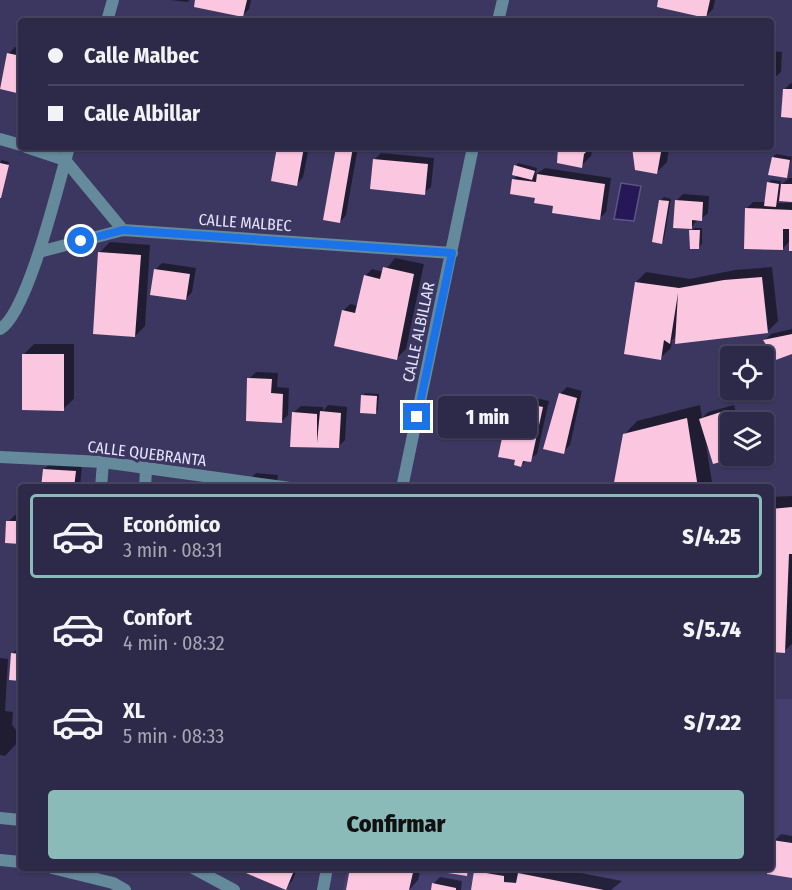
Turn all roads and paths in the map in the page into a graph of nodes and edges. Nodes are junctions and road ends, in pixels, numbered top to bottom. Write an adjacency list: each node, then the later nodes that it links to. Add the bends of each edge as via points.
1 (113, 0): 3 (street)
2 (502, 0): 4 (street)
3 (108, 18)
4 (499, 18)
5 (0, 139): 6 (street)
6 (18, 144)
7 (35, 150): 10 (street)
8 (68, 150): 10 (street)
9 (472, 150): 13 (street, CALLE ALBILLAR)
10 (65, 160): 11 (street); 12 (street)
11 (123, 230): 12 (street, CALLE MALBEC); 13 (street, CALLE MALBEC)
12 (39, 252): 14 (street, via 13,315)
13 (452, 253): 21 (street, CALLE ALBILLAR)
14 (1, 328)
15 (0, 457): 16 (street, CALLE QUEBRANTA)
16 (103, 462): 17 (street, CALLE QUEBRANTA); 18 (street)
17 (146, 469): 19 (street); 20 (street, CALLE QUEBRANTA)
18 (101, 484)
19 (145, 484)
20 (260, 484)
21 (403, 484)
22 (0, 818): 23 (street)
23 (18, 820)
24 (0, 860): 25 (street)
25 (18, 862)
26 (63, 871): 29 (street)
27 (199, 871): 30 (street)
28 (326, 871): 31 (street)
29 (125, 890)
30 (234, 890)
31 (323, 890)

